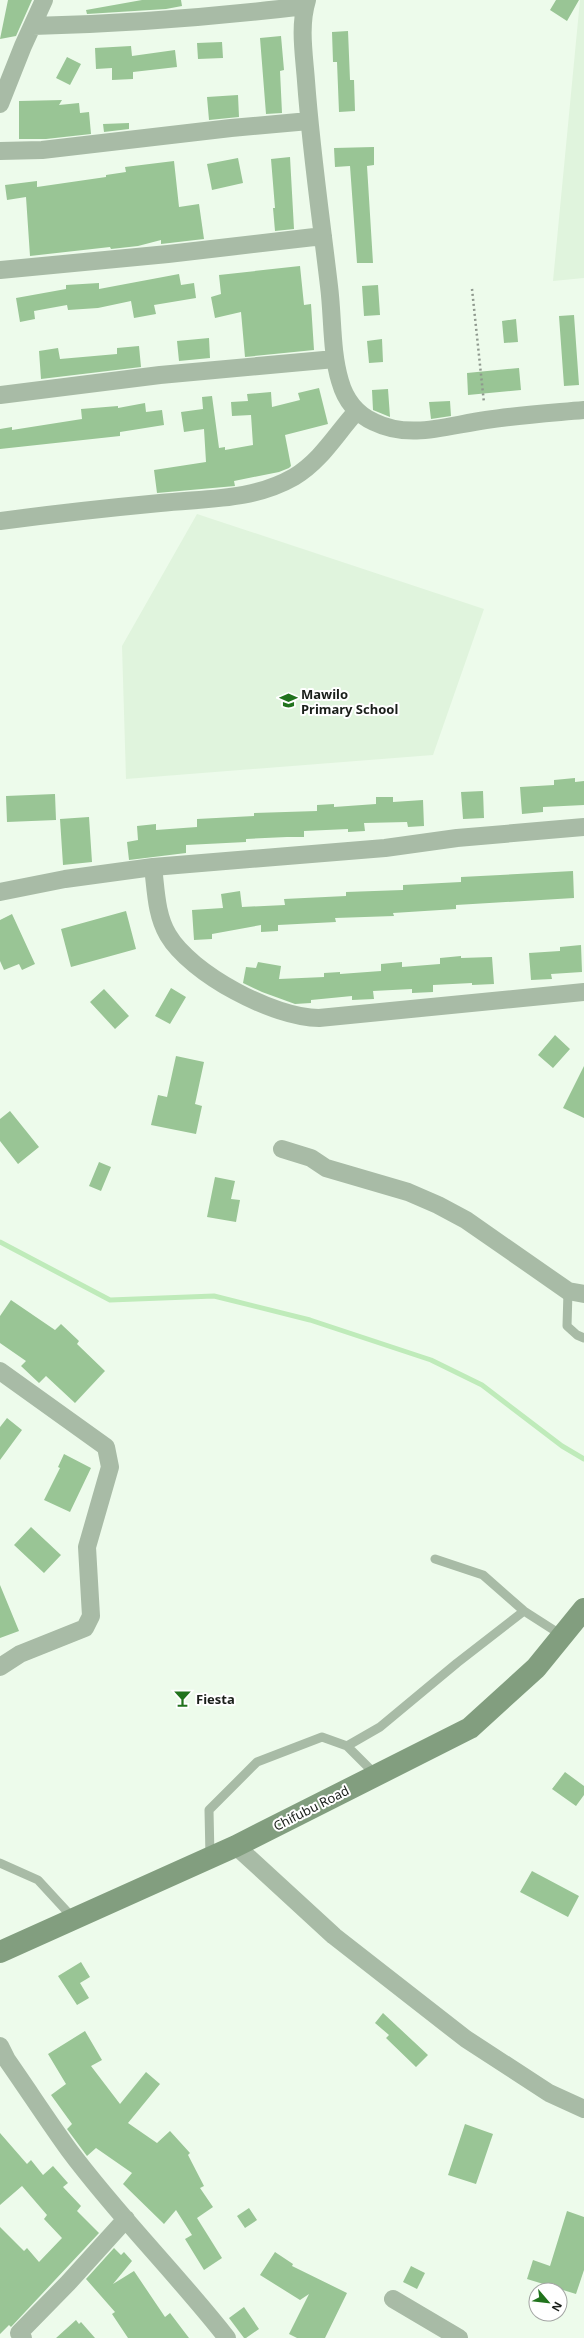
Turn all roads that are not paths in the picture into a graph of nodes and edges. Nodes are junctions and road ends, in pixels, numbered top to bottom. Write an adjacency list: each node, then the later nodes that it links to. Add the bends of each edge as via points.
1 (44, 0): 3 (street)
2 (306, 3): 3 (street, via 229,15); 6 (street, via 302,28)
3 (32, 26): 4 (street)
4 (7, 68): 5 (street)
5 (0, 104)
6 (309, 121): 7 (street, via 42,150); 8 (street)
7 (0, 151)
8 (323, 236): 9 (street); 10 (street)
9 (0, 270)
10 (335, 359): 11 (street, via 160,375); 13 (street, via 340,382)
11 (0, 395)
12 (584, 410): 13 (street, via 412,431 374,423)
13 (356, 412): 14 (street, via 322,455 308,468 293,478 267,489 219,499)
14 (0, 520)
15 (584, 827): 16 (street, via 457,838 385,848)
16 (152, 867): 17 (street, via 65,879); 18 (street, via 158,912 179,951 195,966 221,983 294,1016 319,1018)
17 (0, 892)
18 (584, 992)
19 (282, 1149): 20 (street, via 311,1158 326,1168 408,1192 438,1205 466,1220)
20 (576, 1293): 21 (lane, via 567,1326)
21 (584, 1338)
22 (0, 1371): 27 (street, via 106,1447 110,1467 87,1547 91,1616 85,1628 20,1654)
23 (435, 1559): 25 (lane, via 483,1575)
24 (584, 1609): 26 (main road, Chifubu Road)
25 (524, 1611): 26 (lane); 28 (lane, via 380,1728)
26 (563, 1636): 29 (main road, Chifubu Road, via 536,1668 470,1728)
27 (0, 1667)
28 (347, 1746): 29 (lane); 31 (lane, via 322,1737 257,1762 210,1810)
29 (376, 1775): 30 (main road, Chifubu Road)
30 (236, 1846): 31 (main road, Chifubu Road); 36 (street, via 334,1936 466,2039 548,2093)
31 (210, 1856): 33 (main road, Chifubu Road)
32 (0, 1863): 33 (lane, via 38,1880)
33 (73, 1918): 34 (main road, Chifubu Road)
34 (0, 1952)
35 (0, 2046): 37 (street, via 69,2151)
36 (584, 2109)
37 (126, 2219): 39 (street); 40 (street, via 190,2290)
38 (393, 2299): 41 (street)
39 (19, 2336)
40 (227, 2338)
41 (459, 2338)

